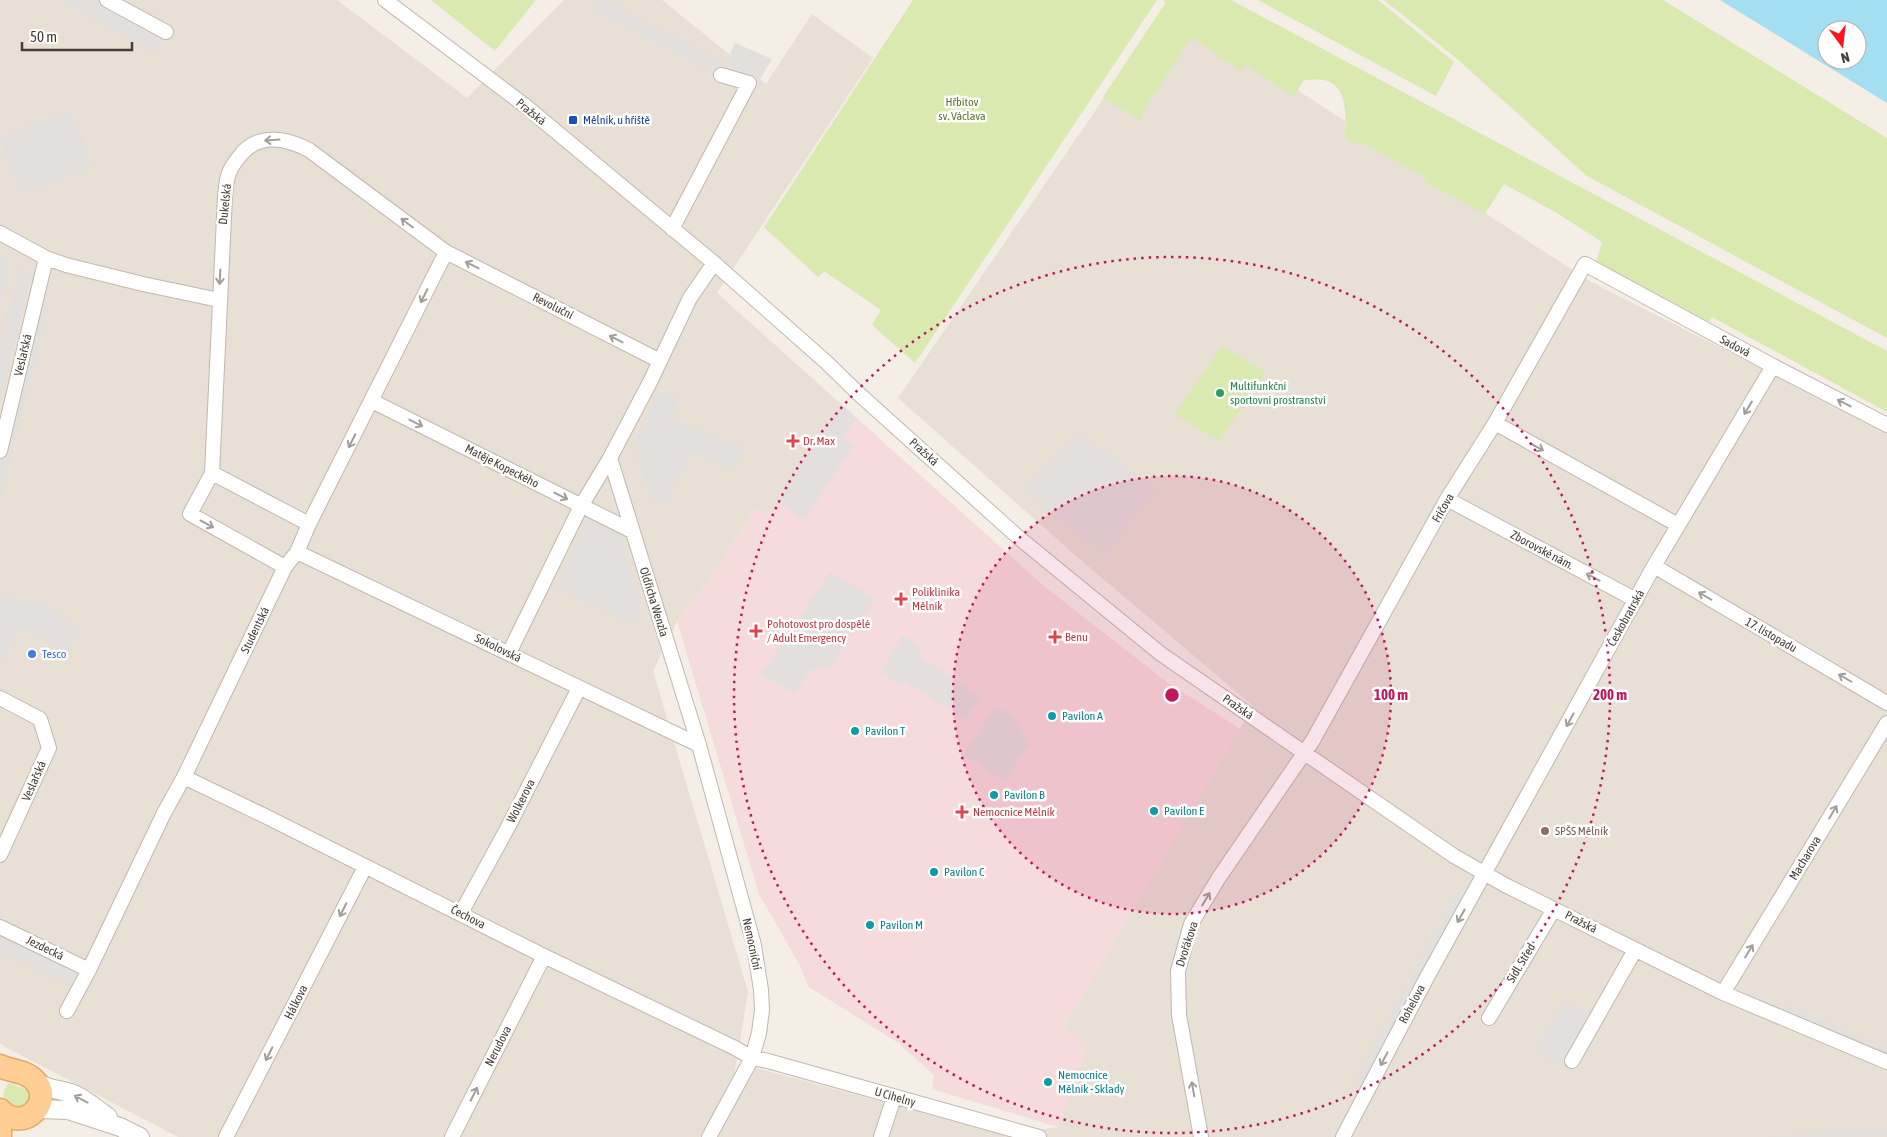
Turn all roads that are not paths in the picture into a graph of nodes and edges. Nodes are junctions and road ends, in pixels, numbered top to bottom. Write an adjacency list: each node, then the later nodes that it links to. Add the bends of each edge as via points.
1 (107, 0): 3 (street)
2 (385, 0): 5 (street, Pražská, via 523,104)
3 (166, 32)
4 (721, 75): 5 (street, via 749,83)
5 (672, 229): 9 (street, Pražská)
6 (0, 233): 8 (street)
7 (446, 252): 11 (street, Dukelská, one-way to 11, via 309,150 287,140 269,139 251,145 229,173 224,196); 12 (street, Revoluční, one-way to 7); 14 (street, Studentská, one-way to 14)
8 (46, 258): 11 (street, via 87,271); 17 (street, Veslařská)
9 (714, 263): 12 (street, via 690,298); 35 (street, Pražská, via 1018,536 1161,654)
10 (1585, 264): 13 (street, Sadová); 15 (street, Fričova)
11 (219, 300): 19 (street, Dukelská)
12 (660, 361): 18 (street)
13 (1773, 366): 16 (street, Sadová, one-way to 13); 23 (street, Českobratrská, one-way to 23)
14 (372, 401): 21 (street, Matěje Kopeckého, one-way to 21); 22 (street, Studentská, one-way to 22)
15 (1495, 424): 20 (street, Fričova); 23 (street, one-way to 23)
16 (1887, 425)
17 (0, 451)
18 (610, 458): 21 (street); 24 (street, Oldřicha Wenzla)
19 (212, 473): 22 (street); 27 (street, one-way to 27, via 190,514)
20 (1447, 499): 28 (street, Zborovské nám., one-way to 20); 35 (street, Fričova)
21 (581, 506): 24 (street, Matěje Kopeckého); 29 (street)
22 (309, 524): 25 (street, Studentská)
23 (1678, 525): 26 (street, Českobratrská)
24 (632, 531): 34 (street, Oldřicha Wenzla)
25 (297, 552): 27 (street, Studentská); 29 (street, Sokolovská)
26 (1654, 566): 28 (street, Českobratrská); 32 (street, 17. listopadu, one-way to 26)
27 (285, 567): 36 (street, Studentská)
28 (1636, 600): 39 (street, Českobratrská, one-way to 39)
29 (509, 653): 30 (street, Sokolovská)
30 (580, 688): 34 (street, Sokolovská); 41 (street, Wolkerova)
31 (0, 698): 37 (street, Veslařská, via 40,719 49,748)
32 (1887, 703)
33 (1887, 723): 46 (street, Macharova, one-way to 33)
34 (699, 746): 49 (street, Nemocniční, via 754,945 762,1010)
35 (1304, 753): 39 (street, Pražská); 66 (street, Dvořákova, one-way to 35, via 1179,1015 1178,971 1191,924)
36 (184, 778): 38 (street, Čechova); 45 (street, Studentská)
37 (0, 855)
38 (366, 867): 41 (street, Čechova); 61 (street, Hálkova, one-way to 61)
39 (1484, 873): 40 (street, Pražská); 67 (street, Rohelova, one-way to 67)
40 (1554, 909): 43 (street, Pražská); 48 (street, Sídl. Střed)
41 (461, 913): 44 (street, Čechova)
42 (0, 927): 45 (street, Jezdecká)
43 (1634, 950): 46 (street, Pražská); 50 (street)
44 (544, 956): 49 (street, Čechova); 62 (street, Nerudova, one-way to 44)
45 (89, 970): 47 (street, Studentská)
46 (1723, 993): 51 (street, Pražská)
47 (67, 1011)
48 (1488, 1018)
49 (752, 1058): 53 (street, U Cihelny); 63 (street, Nemocniční)
50 (1572, 1061)
51 (1887, 1062)
52 (14, 1076): 55 (main road, via 41,1096); 57 (street, one-way to 52, via 88,1102 70,1093)
53 (894, 1097): 64 (street); 65 (street, U Cihelny)
54 (0, 1110): 55 (main road, via 18,1119)
55 (34, 1112): 57 (street, via 68,1110); 59 (main road)
56 (0, 1116): 58 (main road)
57 (120, 1127): 60 (street)
58 (0, 1137)
59 (14, 1137)
60 (140, 1137)
61 (226, 1137)
62 (452, 1137)
63 (709, 1137)
64 (881, 1137)
65 (1038, 1137)
66 (1201, 1137)
67 (1343, 1137)

